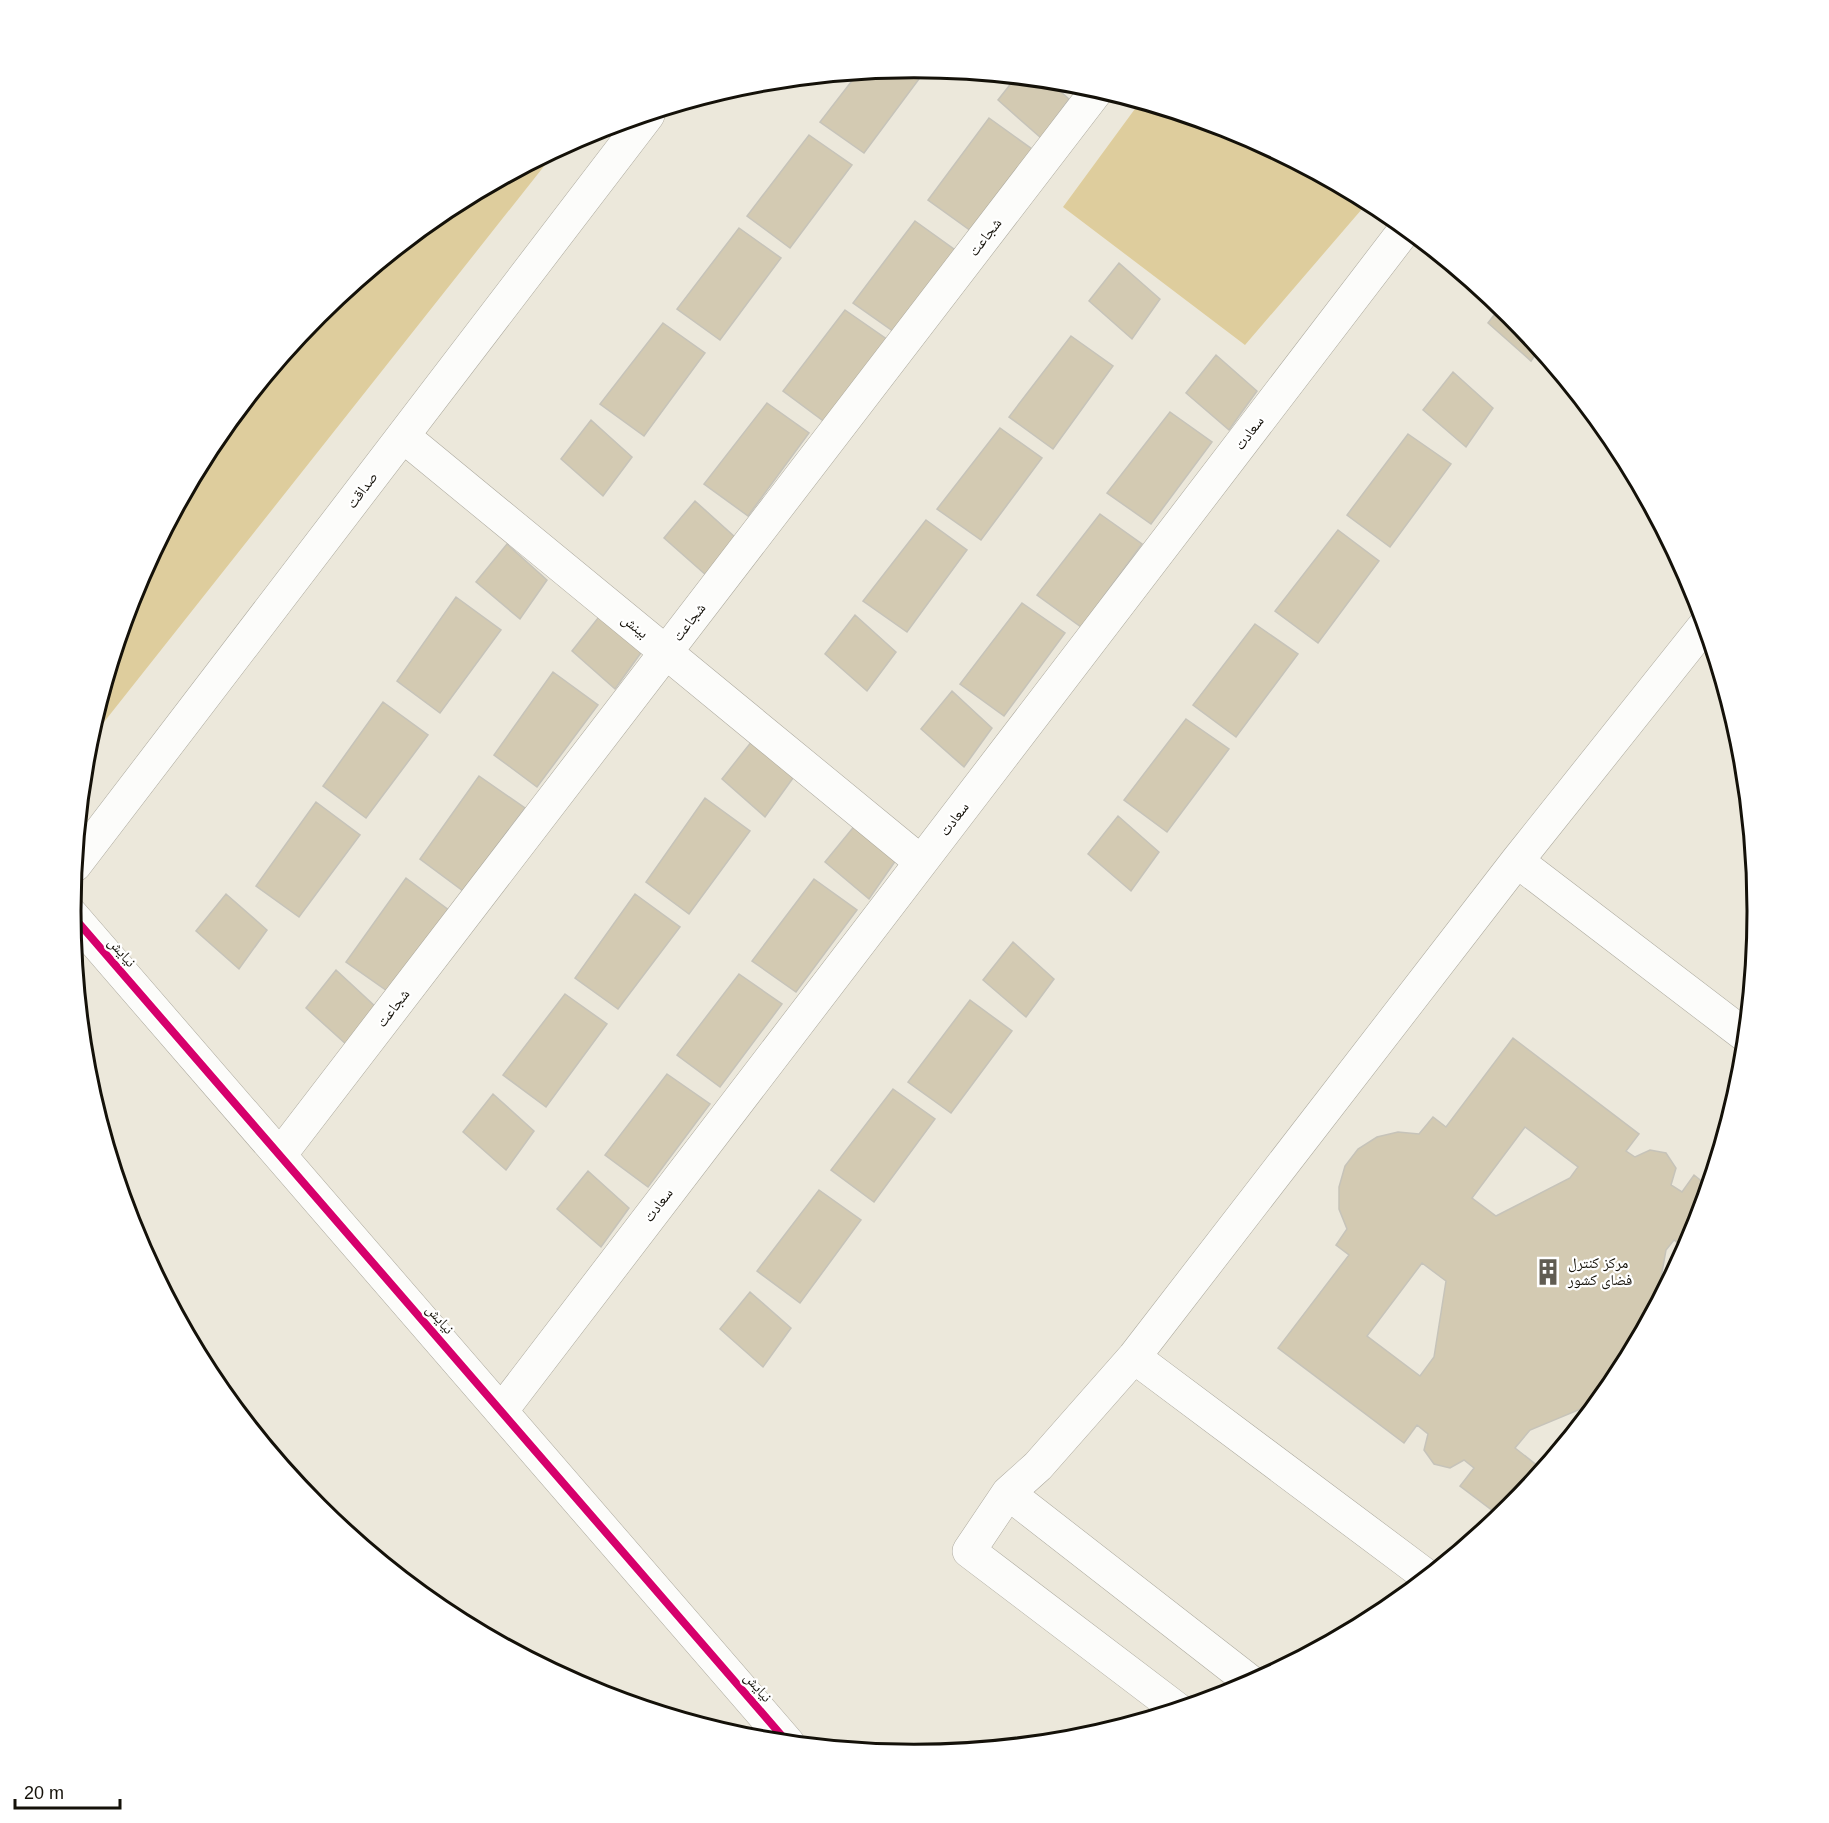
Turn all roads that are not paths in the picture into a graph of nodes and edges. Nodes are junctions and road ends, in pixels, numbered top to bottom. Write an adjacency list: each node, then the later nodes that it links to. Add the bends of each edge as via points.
1 (1092, 97): 6 (street, شجاعت)
2 (640, 125): 4 (street, صداقت)
3 (1401, 235): 9 (street, سعادت)
4 (403, 436): 6 (street, بینش); 7 (street, صداقت)
5 (1699, 632): 8 (street)
6 (666, 652): 9 (street, بینش); 12 (street, شجاعت)
7 (83, 855)
8 (1517, 861): 11 (street); 13 (street)
9 (921, 862): 14 (street, سعادت)
10 (82, 926): 12 (street, نیایش)
11 (1739, 1031)
12 (280, 1155): 14 (street, نیایش)
13 (1134, 1357): 15 (street, via 1038,1466); 16 (street)
14 (502, 1410): 19 (street, نیایش)
15 (1008, 1493): 17 (street); 18 (street, via 969,1551)
16 (1422, 1573)
17 (1244, 1677)
18 (1170, 1705)
19 (780, 1734)

